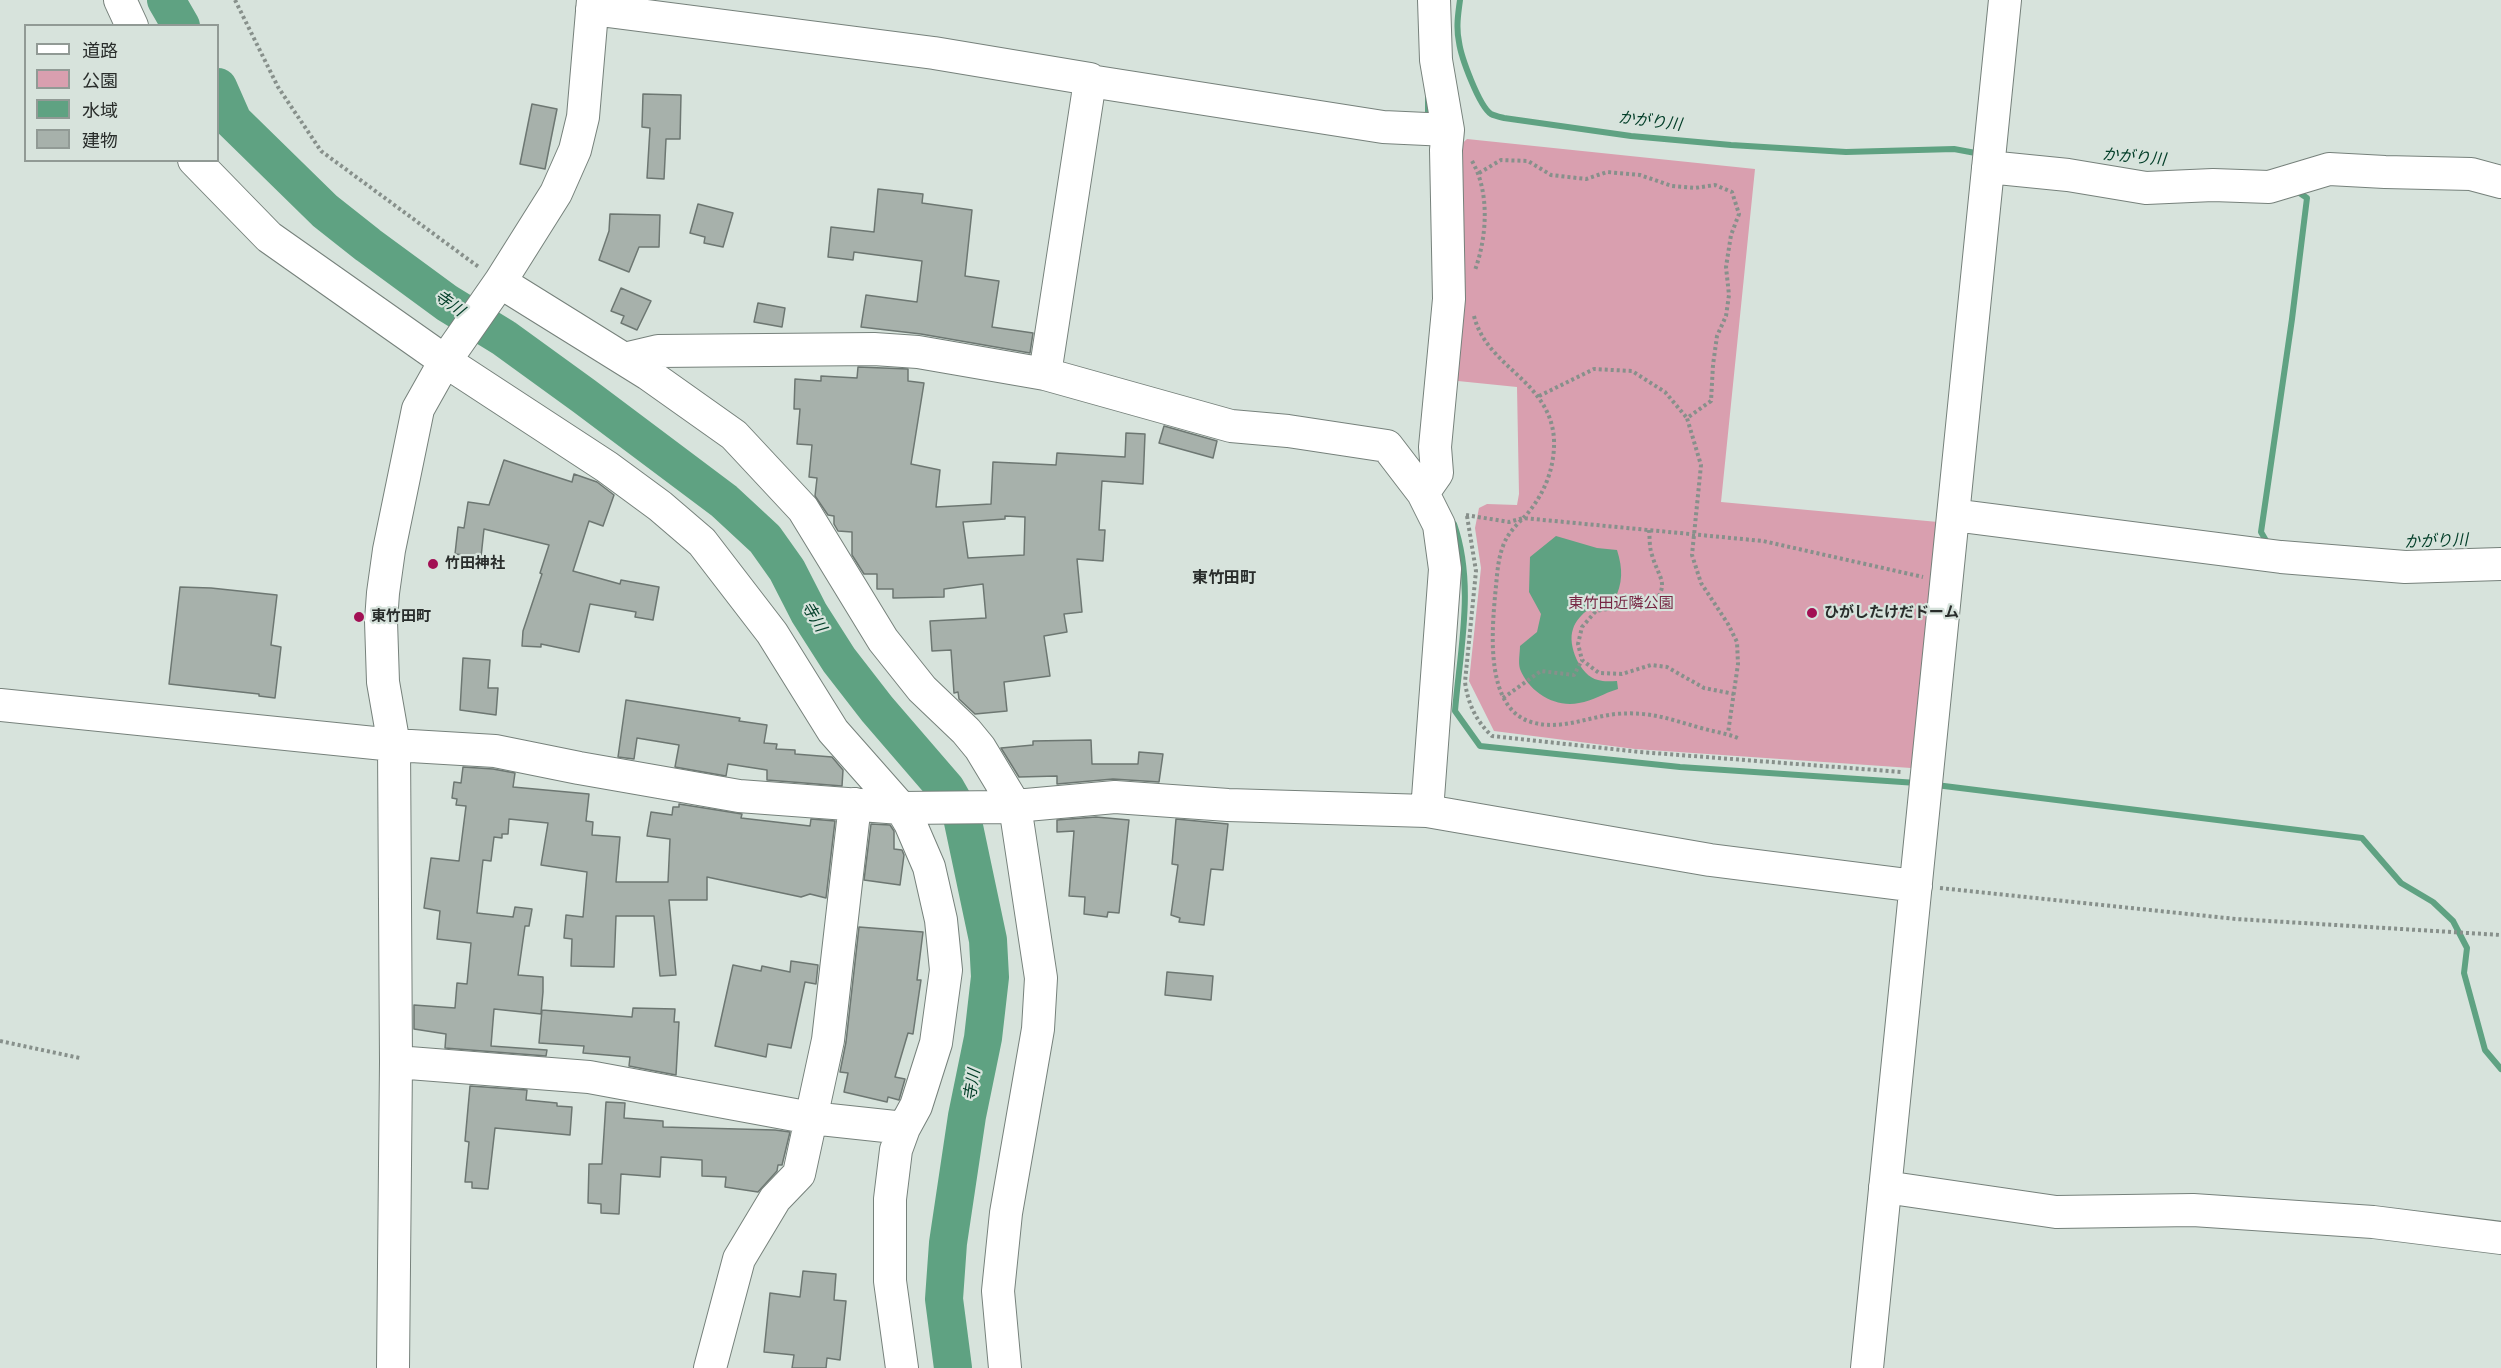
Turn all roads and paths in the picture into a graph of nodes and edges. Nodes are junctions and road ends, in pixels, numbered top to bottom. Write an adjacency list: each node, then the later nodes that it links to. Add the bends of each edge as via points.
1 (120, 0): 6 (street)
2 (235, 0): 14 (path, via 278,87 321,151)
3 (1434, 0): 8 (street, via 1437,60)
4 (2005, 0): 10 (street)
5 (592, 5): 7 (street, via 934,53); 14 (street, via 583,117 575,150 556,193)
6 (131, 24)
7 (1090, 81): 8 (street, via 1383,127); 18 (street)
8 (1448, 130): 11 (path); 21 (street, via 1449,299 1435,447 1437,473)
9 (196, 162): 16 (street, via 268,237)
10 (1988, 167): 12 (street, via 2146,188 2269,187 2329,169 2471,174); 23 (street)
11 (1479, 172): 13 (path, via 1485,212 1481,254); 20 (path, via 1501,160 1528,161 1551,175 1586,179 1608,172 1640,175 1672,186 1715,185 1732,192 1739,214 1729,246 1729,295 1717,336 1711,401)
12 (2501, 182)
13 (1473, 279)
14 (498, 285): 16 (street); 17 (street)
15 (1472, 305): 19 (path, via 1486,344)
16 (448, 358): 36 (street, via 418,409 383,593 382,669); 40 (street, via 607,467 702,542 772,633 832,731)
17 (624, 359): 18 (street, via 658,351 874,349 918,352); 39 (street, via 734,435 803,508 883,640 922,689 980,748)
18 (1045, 374): 21 (street, via 1231,426 1388,446)
19 (1539, 396): 20 (path, via 1594,369 1632,371 1665,392); 25 (path, via 1550,418 1554,439 1551,470 1544,489)
20 (1687, 418): 27 (path, via 1701,465)
21 (1424, 493): 41 (street, via 1439,525 1445,569)
22 (1461, 509): 24 (path)
23 (1953, 515): 28 (street, via 2281,557 2405,567); 29 (street)
24 (1467, 516): 25 (path, via 1509,522); 37 (path, via 1476,571 1465,682 1473,712 1492,736)
25 (1523, 519): 26 (path); 32 (path, via 1509,532 1499,560 1492,645)
26 (1649, 530): 27 (path); 30 (path, via 1652,555 1662,578 1660,597 1649,608 1596,611 1582,627 1578,644)
27 (1695, 533): 29 (path, via 1763,541); 31 (path, via 1692,555 1701,583 1737,642)
28 (2501, 564)
29 (1946, 583): 37 (street)
30 (1581, 662): 31 (path, via 1599,673 1622,674 1651,665 1667,666 1704,688); 32 (path, via 1574,675 1541,671)
31 (1734, 694): 34 (path)
32 (1503, 698): 34 (path, via 1530,722 1563,726 1616,714 1658,714)
33 (0, 705): 36 (street)
34 (1728, 733): 35 (path)
35 (1740, 738)
36 (394, 745): 38 (street, via 495,751 739,795); 46 (street)
37 (1926, 781): 42 (street)
38 (855, 804): 40 (street); 47 (street, via 828,1040)
39 (1010, 806): 40 (street); 41 (street, via 1115,797); 54 (street, via 1041,978 1038,1029 1006,1213 998,1291)
40 (906, 807): 48 (street, via 929,867 941,920 946,970 936,1043 916,1106)
41 (1427, 811): 42 (street, via 1710,860)
42 (1916, 886): 43 (path, via 2236,919); 49 (street)
43 (2501, 935)
44 (0, 1041): 45 (path)
45 (80, 1058)
46 (396, 1062): 47 (street, via 589,1077); 51 (street)
47 (811, 1118): 48 (street); 52 (street, via 799,1174 775,1198 739,1259)
48 (904, 1128): 53 (street, via 896,1150 890,1199 890,1281)
49 (1884, 1187): 50 (street, via 2056,1212 2193,1210 2373,1222); 55 (street)
50 (2501, 1238)
51 (393, 1368)
52 (710, 1368)
53 (902, 1368)
54 (1005, 1368)
55 (1867, 1368)

